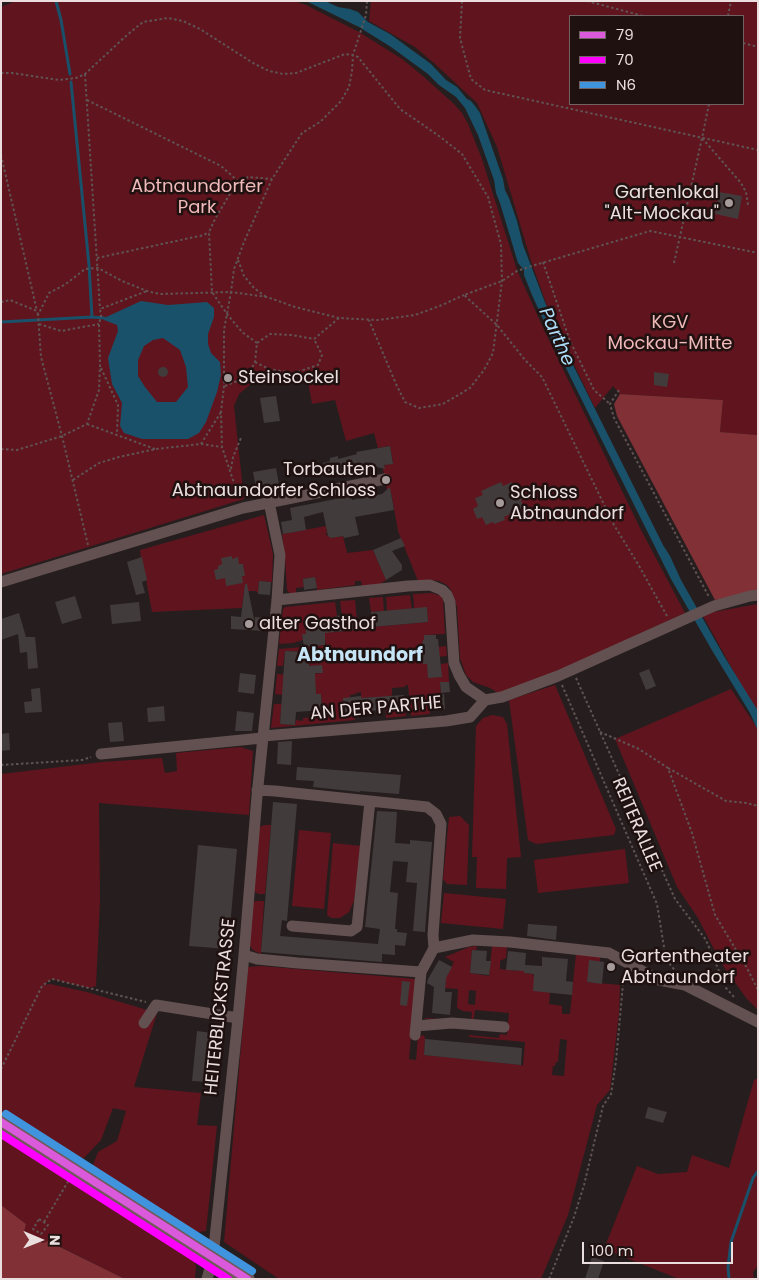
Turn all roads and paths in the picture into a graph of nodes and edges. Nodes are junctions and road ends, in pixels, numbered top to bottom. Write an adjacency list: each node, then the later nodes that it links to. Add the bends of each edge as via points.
1 (367, 1): 9 (path, via 366,15)
2 (462, 1): 14 (path, via 460,38 471,79 485,90)
3 (587, 1): 5 (path)
4 (731, 1): 6 (path)
5 (639, 15)
6 (728, 15)
7 (744, 43): 8 (path)
8 (758, 47)
9 (353, 55): 11 (path, via 344,54 296,73 282,74 253,63 200,29 168,18 143,22); 17 (path, via 349,87 341,101 320,122 302,133); 28 (path, via 400,109 462,154 488,197 501,244)
10 (1, 73): 11 (path, via 58,80)
11 (86, 74): 12 (path)
12 (87, 100): 18 (path, via 221,166); 23 (path)
13 (709, 105): 14 (path)
14 (702, 138): 15 (path); 19 (path, via 740,183); 21 (path)
15 (758, 150)
16 (1, 155): 36 (path)
17 (272, 179): 18 (path, via 248,177); 24 (path)
18 (240, 183): 20 (path, via 234,187)
19 (748, 204)
20 (209, 232): 23 (path); 30 (path)
21 (681, 238): 22 (path); 25 (path, via 650,231); 26 (path)
22 (758, 253)
23 (98, 258): 27 (path)
24 (238, 260): 31 (path); 33 (path, via 244,276)
25 (544, 262): 28 (path, via 517,271); 50 (path, via 570,341 594,390)
26 (674, 263)
27 (98, 268): 29 (path); 35 (path); 38 (path, via 85,269 48,293)
28 (502, 281): 32 (path); 43 (path)
29 (147, 291): 30 (path, via 160,294); 35 (path)
30 (212, 292): 31 (path); 37 (path)
31 (231, 292): 33 (path); 37 (path)
32 (464, 295): 40 (path, via 415,315); 43 (path)
33 (267, 297): 39 (path, via 295,308)
34 (1, 302): 36 (path, via 10,300)
35 (100, 310): 42 (path)
36 (37, 311): 38 (path)
37 (227, 314): 45 (path, via 242,332); 48 (path)
38 (38, 315): 41 (path)
39 (339, 318): 40 (path); 44 (path)
40 (369, 320): 43 (path, via 405,402 419,408 443,404 470,388 493,353)
41 (39, 324): 42 (path, via 61,331); 54 (path, via 41,357)
42 (99, 324): 47 (path)
43 (497, 325): 70 (path, via 542,377 614,525)
44 (314, 339): 45 (path, via 270,334); 46 (path, via 322,355 318,365 294,373 269,369)
45 (257, 343): 46 (path)
46 (255, 362): 48 (path, via 247,377)
47 (100, 365): 52 (path, via 99,390); 53 (path, via 118,405)
48 (224, 386): 51 (path)
49 (619, 390): 50 (path)
50 (610, 404): 69 (path, via 614,418)
51 (221, 412): 56 (path); 57 (path)
52 (87, 424): 53 (path); 54 (path)
53 (117, 434): 59 (path)
54 (62, 436): 58 (path, via 17,450); 62 (path)
55 (240, 438): 60 (path)
56 (200, 444): 57 (path); 59 (path)
57 (222, 447): 60 (path)
58 (1, 449)
59 (156, 449): 62 (path, via 99,462)
60 (230, 471): 64 (path)
61 (385, 479): 63 (street)
62 (73, 480): 65 (path)
63 (269, 502): 64 (street); 68 (street, HEITERBLICKSTRASSE, via 280,555)
64 (243, 508): 65 (street)
65 (90, 555): 66 (street)
66 (1, 582)
67 (758, 595): 69 (street)
68 (277, 600): 73 (street, via 408,586 430,586 442,590 450,602 454,662 459,675 466,687); 75 (street, HEITERBLICKSTRASSE)
69 (714, 606): 70 (street)
70 (671, 625): 71 (street)
71 (572, 669): 72 (street); 74 (path)
72 (558, 676): 73 (street); 87 (path, REITERALLEE, via 657,904 666,959)
73 (485, 700): 75 (street, AN DER PARTHE, via 470,717 446,721)
74 (600, 732): 78 (path, via 639,749); 89 (path, via 675,899 706,940 726,988)
75 (262, 737): 76 (street); 79 (street, HEITERBLICKSTRASSE)
76 (101, 754): 77 (path, via 82,760)
77 (1, 765)
78 (668, 768): 81 (path, via 726,801); 88 (path, via 692,833 715,915)
79 (257, 790): 80 (street); 84 (street, HEITERBLICKSTRASSE)
80 (370, 801): 82 (street, via 357,927 351,931); 83 (street, via 427,808 436,814 441,824)
81 (758, 806)
82 (292, 926)
83 (434, 948): 85 (street, via 473,940 510,942 609,953); 86 (street)
84 (244, 955): 86 (street, via 282,962); 91 (street, HEITERBLICKSTRASSE)
85 (625, 962): 87 (street, via 658,980); 102 (path, via 611,1094 603,1106 574,1217)
86 (421, 972): 94 (street, via 416,1030 452,1023)
87 (686, 985): 92 (street)
88 (758, 990)
89 (736, 1000)
90 (156, 1005): 91 (street); 93 (street); 95 (path, via 52,979 42,986)
91 (238, 1018): 99 (street, HEITERBLICKSTRASSE)
92 (758, 1022)
93 (144, 1023)
94 (504, 1027)
95 (1, 1069)
96 (1, 1122): 97 (main road)
97 (75, 1170): 98 (path); 99 (main road)
98 (44, 1222): 98 (path, via 48,1224 41,1234 32,1229 39,1219)
99 (213, 1257): 100 (street, HEITERBLICKSTRASSE); 101 (main road)
100 (208, 1279)
101 (247, 1279)
102 (549, 1279)

